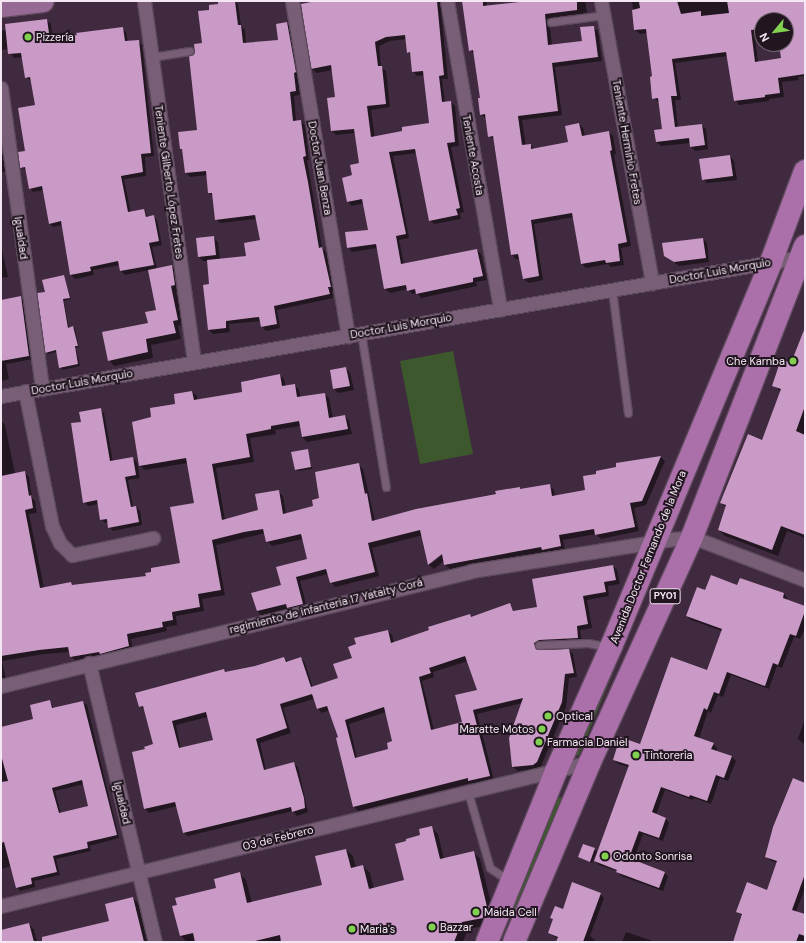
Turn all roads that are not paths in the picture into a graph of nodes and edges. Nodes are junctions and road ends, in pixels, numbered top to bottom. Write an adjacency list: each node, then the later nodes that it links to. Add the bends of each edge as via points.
1 (43, 1): 6 (main road)
2 (144, 1): 10 (street, Teniente Gilberto López Fretes)
3 (292, 1): 19 (street, Doctor Juan Benza)
4 (446, 1): 17 (street, Teniente Acosta)
5 (601, 1): 7 (street, Teniente Herminio Fretes)
6 (1, 6)
7 (604, 15): 8 (lane); 15 (street, Teniente Herminio Fretes)
8 (551, 22)
9 (190, 51): 10 (lane)
10 (152, 57): 20 (street, Teniente Gilberto López Fretes)
11 (1, 88): 21 (street, Igualdad)
12 (805, 171): 14 (highway, Avenida Doctor Fernando de la Mora / PY01)
13 (803, 252): 14 (street, Doctor Luis Morquio); 26 (highway, PY01)
14 (771, 262): 15 (street, Doctor Luis Morquio); 28 (highway, Avenida Doctor Fernando de la Mora / PY01)
15 (652, 283): 16 (street, Doctor Luis Morquio)
16 (612, 290): 17 (street, Doctor Luis Morquio); 24 (lane)
17 (500, 309): 18 (street, Doctor Luis Morquio)
18 (361, 333): 19 (street, Doctor Luis Morquio); 25 (lane)
19 (348, 336): 20 (street, Doctor Luis Morquio)
20 (194, 362): 21 (street, Doctor Luis Morquio)
21 (42, 389): 22 (street, Doctor Luis Morquio)
22 (26, 391): 23 (street, Doctor Luis Morquio); 27 (street, via 52,526 60,543 72,555)
23 (1, 396)
24 (628, 413)
25 (386, 487)
26 (692, 537): 28 (street, regimiento de infanteria 17 Yataity Corá); 29 (street); 34 (highway, PY01)
27 (153, 538)
28 (655, 542): 31 (highway, Avenida Doctor Fernando de la Mora / PY01); 32 (street, regimiento de infanteria 17 Yataity Corá, via 472,572)
29 (805, 580)
30 (539, 645): 31 (lane, via 588,643)
31 (611, 647): 35 (highway, Avenida Doctor Fernando de la Mora / PY01)
32 (89, 663): 33 (street, regimiento de infanteria 17 Yataity Corá); 37 (street, Igualdad)
33 (1, 686)
34 (590, 762): 35 (street, 03 de Febrero); 42 (highway, PY01)
35 (556, 771): 36 (street, 03 de Febrero); 38 (highway, Avenida Doctor Fernando de la Mora / PY01)
36 (468, 792): 37 (street, 03 de Febrero); 38 (lane, via 490,868)
37 (138, 872): 39 (street, 03 de Febrero); 40 (street, Igualdad)
38 (511, 883): 41 (highway, Avenida Doctor Fernando de la Mora / PY01)
39 (1, 906)
40 (155, 942)
41 (487, 942)
42 (514, 942)

